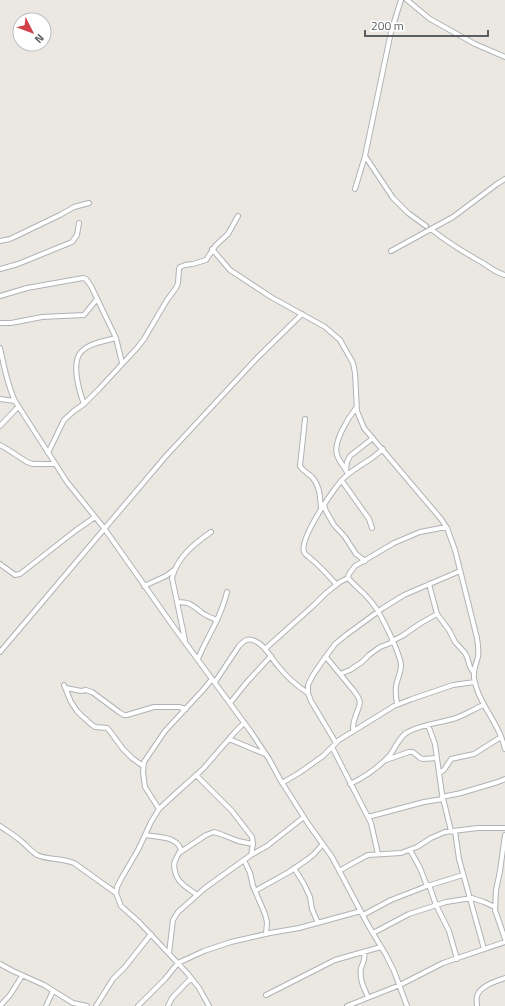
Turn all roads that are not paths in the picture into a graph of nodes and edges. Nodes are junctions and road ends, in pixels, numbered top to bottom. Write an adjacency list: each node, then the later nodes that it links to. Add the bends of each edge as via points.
1 (401, 0): 4 (street)
2 (407, 0): 3 (street, via 430,20)
3 (505, 57)
4 (365, 156): 6 (street); 10 (street, via 393,198)
5 (505, 180): 11 (street, via 453,217)
6 (354, 189)
7 (89, 203): 12 (street, via 74,207 10,239)
8 (238, 216): 13 (street, via 228,234)
9 (79, 223): 15 (street, via 77,235 72,242)
10 (426, 226)
11 (431, 229): 14 (street); 16 (street, via 470,256)
12 (0, 241)
13 (212, 250): 19 (street, via 230,270); 23 (street, via 206,260 180,267 176,288 144,339)
14 (391, 251)
15 (0, 269)
16 (505, 275)
17 (0, 296): 18 (street, via 27,288 85,278)
18 (97, 299): 20 (street, via 84,315); 21 (street)
19 (302, 314): 28 (street, via 325,327 340,340 353,363); 41 (street, via 186,433)
20 (0, 323)
21 (116, 338): 23 (street); 26 (street, via 92,345 80,353 77,383)
22 (0, 348): 25 (street, via 6,378)
23 (122, 363): 26 (street)
24 (0, 399): 25 (street)
25 (15, 401): 27 (street)
26 (84, 404): 34 (street, via 64,420)
27 (18, 407): 30 (street); 34 (street)
28 (357, 408): 31 (street, via 364,428); 36 (street, via 350,415 337,443 337,456)
29 (305, 419): 39 (street, via 300,466 313,478)
30 (0, 426)
31 (373, 438): 33 (street); 36 (street, via 350,456)
32 (0, 445): 35 (street, via 27,462)
33 (383, 449): 37 (street); 43 (street)
34 (48, 453): 35 (street)
35 (55, 464): 40 (street)
36 (346, 470): 37 (street)
37 (348, 474): 38 (street)
38 (342, 481): 39 (street); 42 (street, via 369,519)
39 (323, 507): 45 (street, via 356,554); 50 (street, via 314,520 304,544 304,554)
40 (95, 517): 41 (street); 46 (street, via 20,574 15,574)
41 (104, 528): 52 (street); 61 (street)
42 (372, 528)
43 (447, 528): 45 (street, via 420,532 394,543); 48 (street)
44 (211, 532): 47 (street, via 196,542)
45 (365, 561): 49 (street, via 355,566 348,574)
46 (0, 564)
47 (174, 570): 52 (street); 54 (street, via 172,578)
48 (460, 571): 51 (street); 65 (street, via 477,638)
49 (348, 578): 50 (street); 55 (street)
50 (336, 584): 60 (street)
51 (429, 584): 55 (street); 56 (street)
52 (144, 586): 59 (street)
53 (228, 592): 57 (street)
54 (177, 602): 57 (street, via 190,603); 59 (street)
55 (378, 611): 58 (street); 63 (street, via 335,644)
56 (437, 614): 58 (street); 65 (street, via 465,653)
57 (216, 620): 64 (street)
58 (392, 641): 66 (street); 71 (street, via 401,665 395,692)
59 (185, 642): 64 (street)
60 (265, 649): 62 (street); 67 (street, via 257,641 244,641)
61 (0, 652)
62 (270, 656): 69 (street, via 278,667); 70 (street)
63 (326, 657): 66 (street); 69 (street, via 313,675 308,685)
64 (198, 659): 67 (street)
65 (474, 673): 68 (street)
66 (340, 674): 76 (street, via 360,700)
67 (213, 680): 70 (street); 73 (street)
68 (475, 682): 71 (street, via 453,685); 72 (street)
69 (308, 693): 79 (street)
70 (230, 703): 74 (street)
71 (397, 704): 76 (street)
72 (484, 705): 75 (street, via 454,718); 78 (street)
73 (186, 709): 85 (street, via 165,731); 85 (street, via 154,707 127,715 92,692 65,687 77,711 95,727 109,730 132,758)
74 (244, 723): 77 (street); 82 (street)
75 (428, 725): 83 (street); 84 (street, via 405,734)
76 (353, 731): 79 (street)
77 (229, 739): 82 (street); 87 (street)
78 (503, 739): 81 (street); 86 (street, via 474,754 451,759)
79 (336, 743): 80 (street)
80 (332, 747): 89 (street, via 323,756); 90 (street)
81 (505, 749)
82 (265, 754): 89 (street)
83 (437, 758): 84 (street, via 423,759 409,752); 86 (street)
84 (385, 760): 90 (street)
85 (143, 766): 92 (street, via 145,787)
86 (439, 773): 91 (street)
87 (196, 775): 92 (street); 100 (street, via 242,823)
88 (505, 779): 91 (street)
89 (282, 783): 93 (street)
90 (350, 784): 94 (street)
91 (443, 798): 94 (street); 97 (street)
92 (159, 809): 98 (street)
93 (304, 817): 101 (street); 105 (street, via 267,846)
94 (368, 817): 104 (street)
95 (0, 826): 112 (street, via 38,855 74,862)
96 (505, 828): 97 (street)
97 (453, 831): 102 (street, via 438,834); 109 (street)
98 (145, 835): 103 (street, via 173,840 180,847); 112 (street)
99 (505, 835): 116 (street)
100 (253, 844): 103 (street, via 214,832); 105 (street)
101 (323, 844): 107 (street); 108 (street)
102 (410, 850): 104 (street); 110 (street)
103 (179, 854): 113 (street, via 174,865 178,879)
104 (378, 854): 108 (street, via 368,856)
105 (251, 855): 106 (street)
106 (244, 860): 111 (street); 113 (street)
107 (294, 868): 111 (street); 118 (street, via 310,897)
108 (339, 871): 117 (street)
109 (463, 875): 110 (street); 114 (street)
110 (428, 886): 115 (street); 117 (street)
111 (255, 891): 121 (street, via 267,922)
112 (116, 893): 120 (street, via 121,906)
113 (197, 895): 126 (street, via 173,920)
114 (470, 898): 115 (street); 116 (street); 124 (street)
115 (436, 905): 119 (street, via 409,914); 127 (street, via 450,931)
116 (495, 907): 122 (street)
117 (362, 913): 118 (street); 119 (street)
118 (318, 923): 121 (street)
119 (373, 933): 123 (street)
120 (151, 934): 126 (street); 140 (street, via 113,979)
121 (266, 934): 128 (street, via 231,942)
122 (505, 940): 124 (street)
123 (381, 947): 125 (street); 133 (street)
124 (484, 949): 127 (street)
125 (364, 952): 135 (street, via 335,960); 136 (street, via 361,980)
126 (169, 953): 128 (street)
127 (457, 958): 133 (street)
128 (178, 963): 131 (street); 141 (street)
129 (0, 964): 130 (street)
130 (22, 976): 134 (street); 137 (street, via 18,985)
131 (191, 978): 142 (street); 143 (street)
132 (505, 978): 146 (street, via 481,990 477,995)
133 (400, 985): 136 (street); 145 (street)
134 (54, 991): 138 (street); 139 (street, via 73,1003)
135 (266, 995)
136 (368, 997): 144 (street)
137 (0, 1006)
138 (46, 1006)
139 (87, 1006)
140 (96, 1006)
141 (138, 1006)
142 (168, 1006)
143 (210, 1006)
144 (347, 1006)
145 (407, 1006)
146 (477, 1006)

